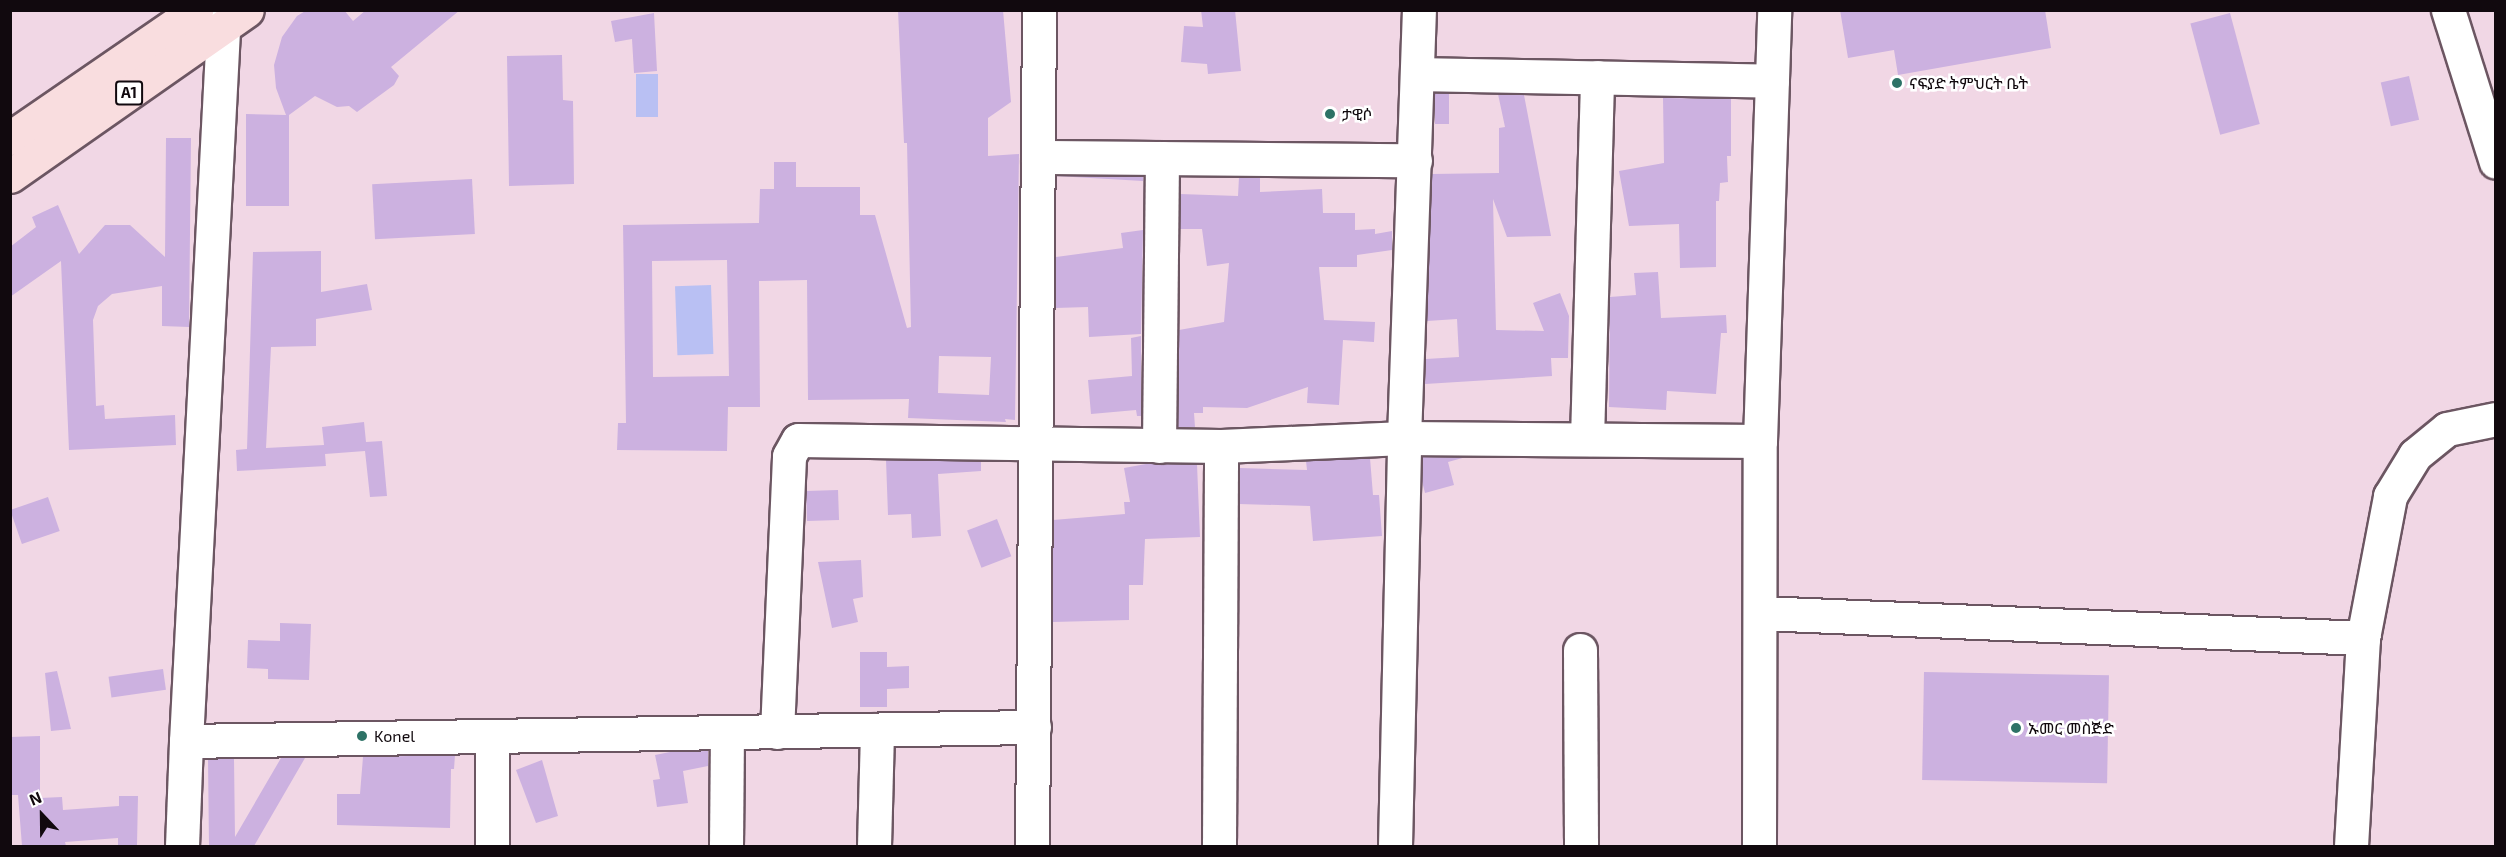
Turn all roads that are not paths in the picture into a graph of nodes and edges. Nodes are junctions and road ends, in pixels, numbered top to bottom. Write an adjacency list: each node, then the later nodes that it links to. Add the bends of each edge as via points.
1 (1039, 10): 11 (street)
2 (1419, 10): 6 (street)
3 (1774, 10): 8 (street)
4 (2448, 10): 9 (street)
5 (223, 15): 10 (main road, A1); 15 (main road, A1); 31 (street)
6 (1418, 74): 7 (street); 13 (street)
7 (1597, 77): 8 (street); 18 (street)
8 (1772, 81): 19 (street)
9 (2489, 126): 14 (street)
10 (10, 138)
11 (1038, 158): 12 (street); 20 (street)
12 (1162, 159): 13 (street); 21 (street)
13 (1416, 160): 17 (street)
14 (2496, 162)
15 (10, 176)
16 (2496, 419): 24 (street, via 2447,429 2415,456 2390,496)
17 (1404, 438): 18 (street); 22 (street); 38 (street)
18 (1587, 439): 19 (street)
19 (1760, 441): 23 (street)
20 (1037, 445): 21 (street); 26 (street); 28 (street, via 798,440 789,456)
21 (1159, 446): 22 (street)
22 (1221, 446): 37 (street)
23 (1760, 613): 24 (street); 40 (street)
24 (2363, 638): 41 (street)
25 (1580, 650): 39 (street)
26 (1034, 727): 27 (street); 36 (street)
27 (877, 730): 28 (street); 35 (street)
28 (777, 732): 29 (street)
29 (727, 733): 30 (street); 34 (street)
30 (492, 736): 31 (street); 33 (street)
31 (186, 741): 32 (street)
32 (182, 846)
33 (492, 846)
34 (726, 846)
35 (874, 846)
36 (1032, 846)
37 (1219, 846)
38 (1395, 846)
39 (1581, 846)
40 (1759, 846)
41 (2351, 846)

